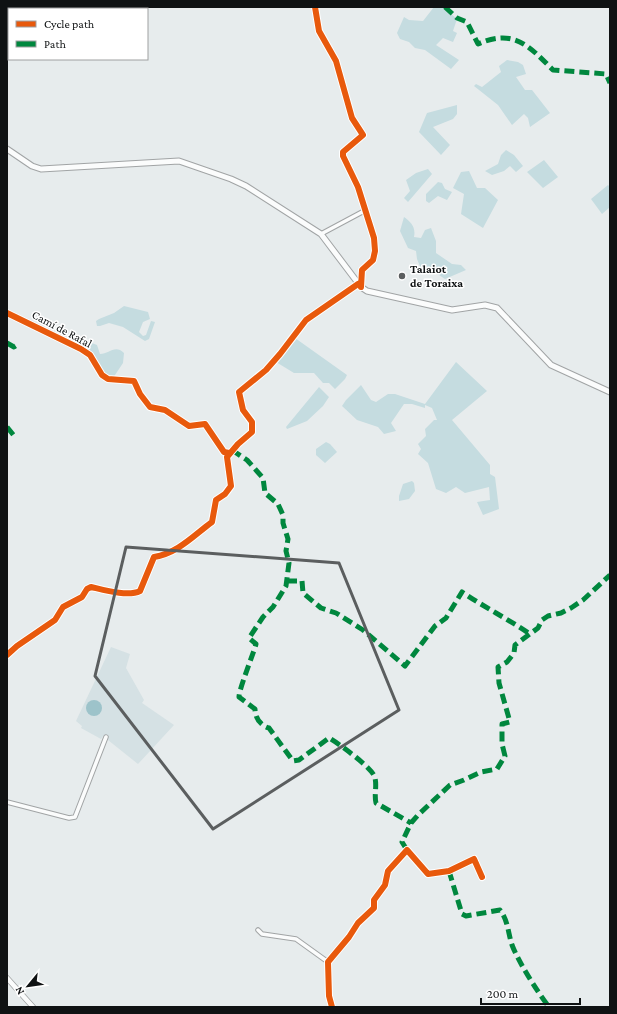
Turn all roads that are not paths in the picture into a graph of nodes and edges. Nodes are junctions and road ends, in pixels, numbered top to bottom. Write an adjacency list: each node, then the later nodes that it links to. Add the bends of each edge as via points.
1 (315, 7): 3 (street, via 319,31 336,61 352,118 363,135 342,152 358,188)
2 (7, 149): 4 (main road, via 41,169 179,161 246,186)
3 (364, 211): 4 (street); 5 (street, via 374,238 375,252 373,260 362,270)
4 (321, 234): 5 (main road)
5 (360, 285): 7 (main road, via 373,294 452,310 490,305 497,308 551,365); 8 (street, via 306,320 266,370 239,392 253,428 252,432)
6 (7, 313): 8 (street, Camí de Rafal, via 81,349 90,355 102,375 108,379 134,381 150,407 165,410 189,426 205,424 224,452)
7 (610, 392)
8 (229, 453): 9 (street, via 227,457 231,486 216,500 212,522 175,551 154,557 140,591 111,592 91,587 82,597 63,607 55,620)
9 (7, 655)
10 (106, 737): 11 (street, via 75,817 68,818)
11 (7, 802)
12 (482, 877): 14 (street, via 474,859 449,872 428,874 408,850 388,870 385,885 374,900 374,908 358,923 350,937)
13 (258, 930): 14 (street, via 262,934 296,939)
14 (328, 962): 17 (street, via 329,996)
15 (7, 978): 16 (street)
16 (33, 1007)
17 (332, 1007)

